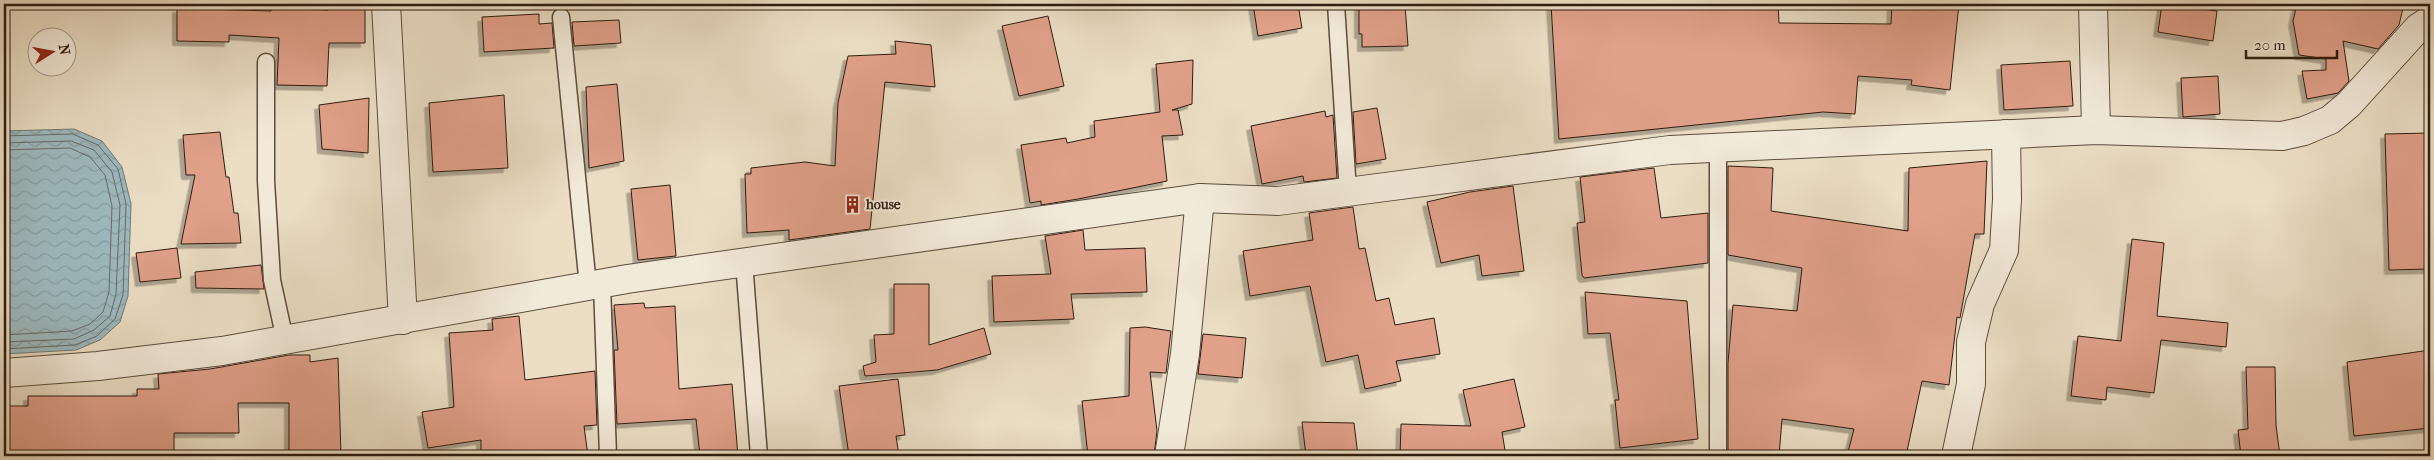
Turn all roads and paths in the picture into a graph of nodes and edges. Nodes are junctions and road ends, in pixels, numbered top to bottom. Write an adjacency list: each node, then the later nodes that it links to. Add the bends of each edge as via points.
1 (386, 4): 14 (street)
2 (1336, 4): 10 (lane)
3 (2093, 4): 7 (street)
4 (561, 17): 13 (lane)
5 (2430, 20): 7 (street, via 2418,28 2349,104 2330,120 2304,131 2282,136)
6 (266, 62): 15 (lane, via 266,181 272,280)
7 (2096, 130): 8 (street)
8 (2006, 134): 9 (street); 21 (street, via 2004,250 1980,304 1971,342 1971,384)
9 (1718, 148): 10 (street, via 1670,150); 20 (lane)
10 (1348, 192): 11 (street, via 1278,201)
11 (1200, 198): 12 (street); 19 (street, via 1185,354)
12 (744, 262): 13 (street); 18 (lane)
13 (595, 285): 14 (street); 17 (lane)
14 (402, 320): 15 (street)
15 (285, 340): 16 (street, via 203,354)
16 (4, 373)
17 (608, 456)
18 (759, 456)
19 (1170, 456)
20 (1718, 456)
21 (1956, 456)

